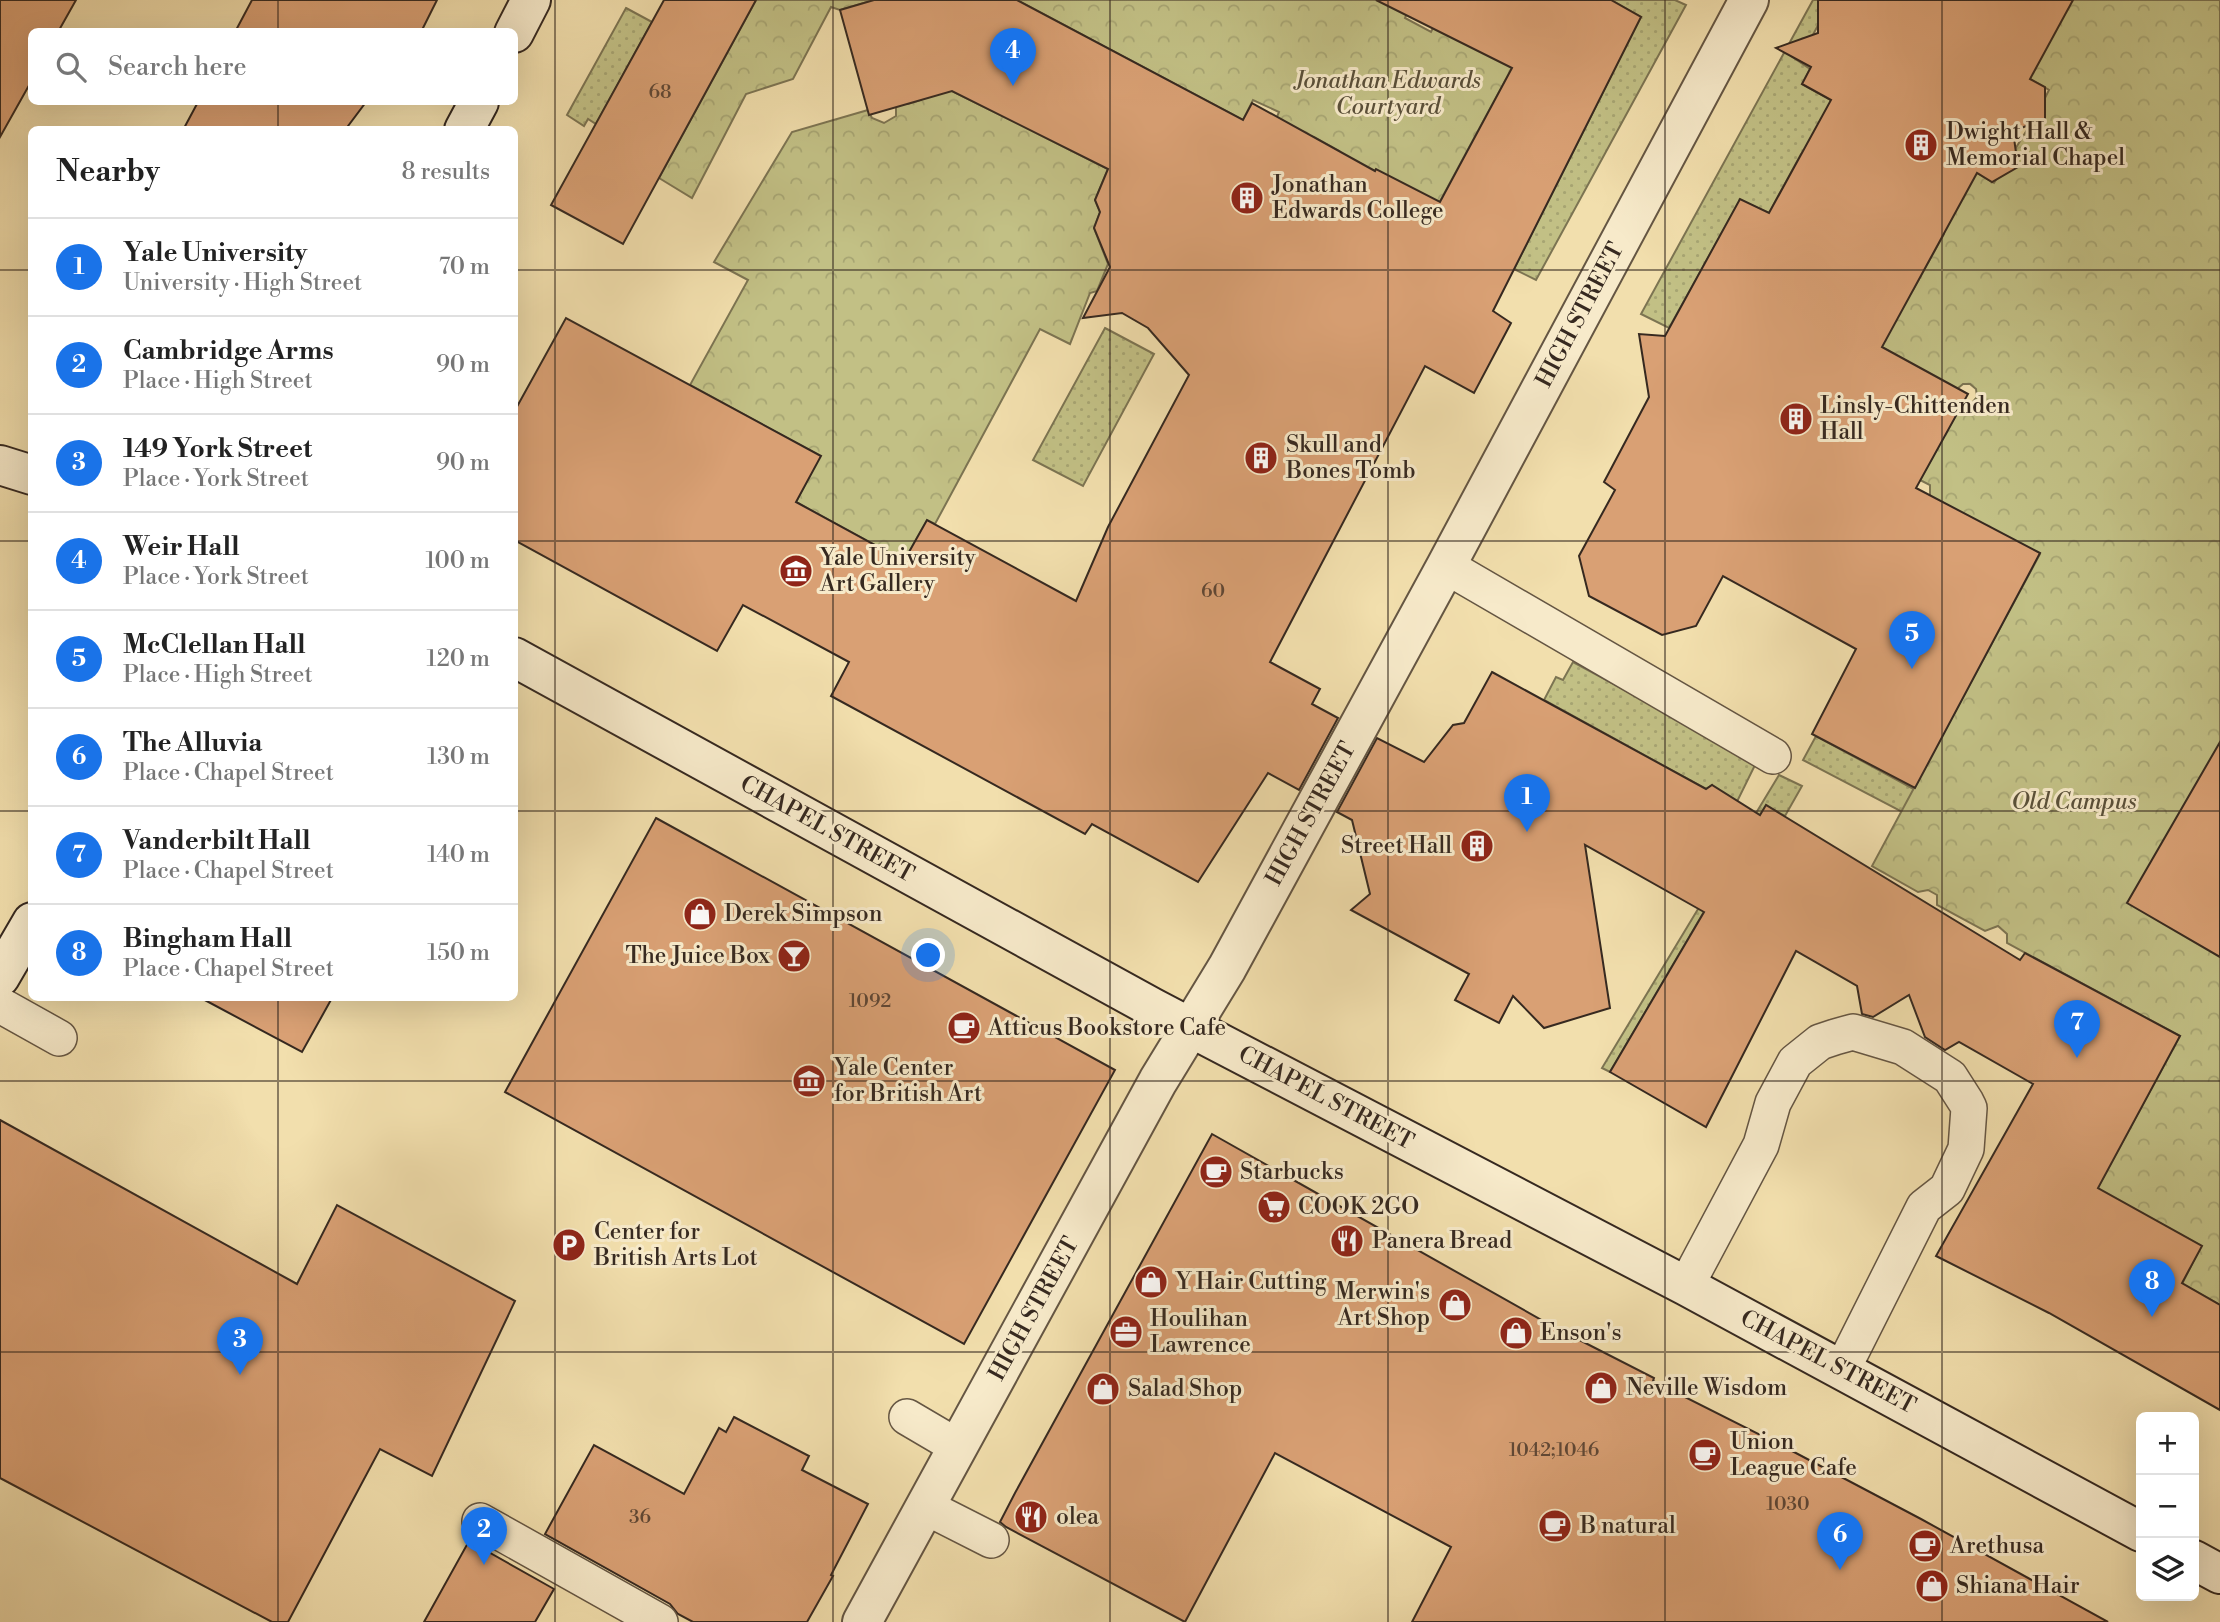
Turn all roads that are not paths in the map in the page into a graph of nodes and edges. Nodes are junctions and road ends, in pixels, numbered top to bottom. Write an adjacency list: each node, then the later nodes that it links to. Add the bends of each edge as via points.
1 (531, 0): 3 (main road)
2 (1749, 0): 8 (main road, HIGH STREET)
3 (517, 28)
4 (477, 105): 5 (main road)
5 (466, 126)
6 (0, 465): 7 (main road)
7 (28, 474)
8 (1446, 566): 10 (lane); 14 (main road, HIGH STREET)
9 (518, 659): 14 (main road, CHAPEL STREET)
10 (1773, 756)
11 (28, 929): 12 (main road)
12 (0, 977)
13 (0, 1005): 15 (lane)
14 (1191, 1028): 16 (main road, CHAPEL STREET); 19 (main road, HIGH STREET)
15 (59, 1038)
16 (1686, 1286): 17 (main road, CHAPEL STREET); 17 (lane, via 1760,1145 1773,1103 1796,1062 1821,1042 1853,1032 1903,1047 1950,1077 1969,1108 1966,1149 1948,1189 1924,1207)
17 (1842, 1370): 22 (main road, CHAPEL STREET)
18 (907, 1418): 19 (lane)
19 (958, 1447): 20 (main road, HIGH STREET)
20 (926, 1507): 23 (lane); 27 (main road, HIGH STREET)
21 (480, 1521): 26 (lane)
22 (2136, 1529)
23 (990, 1539)
24 (2199, 1563): 25 (main road)
25 (2220, 1574)
26 (660, 1622)
27 (862, 1622)

